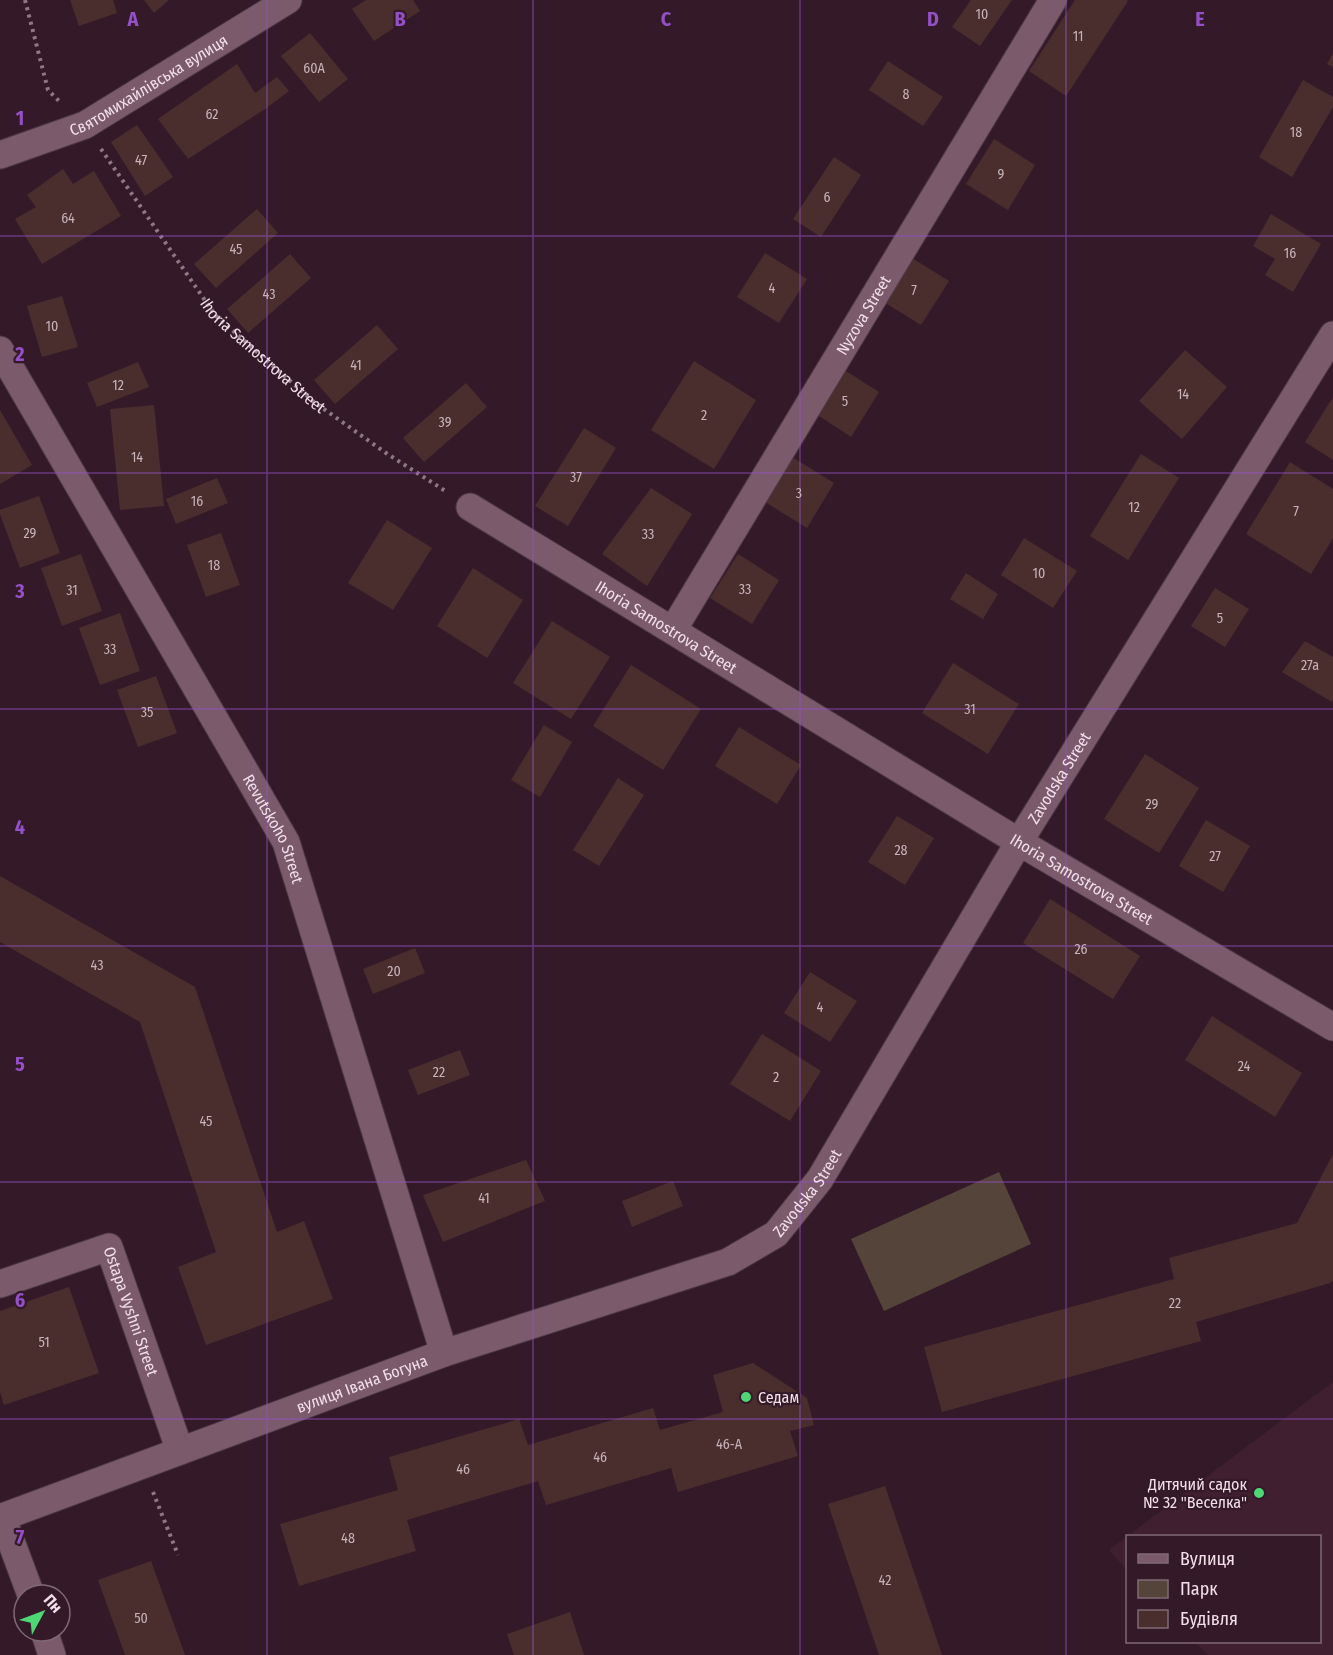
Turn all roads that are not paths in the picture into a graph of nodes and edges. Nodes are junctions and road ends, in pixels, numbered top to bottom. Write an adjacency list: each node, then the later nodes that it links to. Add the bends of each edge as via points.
1 (288, 0): 3 (street, Святомихайлівська вулиця, via 85,125)
2 (1053, 0): 7 (street, Nyzova Street)
3 (0, 155)
4 (1333, 335): 8 (street, Zavodska Street)
5 (0, 350): 12 (street, Revutskoho Street, via 286,842)
6 (470, 507): 7 (street, Ihoria Samostrova Street)
7 (673, 630): 8 (street, Ihoria Samostrova Street)
8 (1019, 842): 9 (street, Ihoria Samostrova Street); 10 (street, Zavodska Street, via 820,1179 776,1234)
9 (1333, 1028)
10 (728, 1262): 12 (street, вулиця Івана Богуна)
11 (0, 1284): 13 (street, Ostapa Vyshni Street, via 109,1247)
12 (444, 1353): 13 (street, вулиця Івана Богуна)
13 (180, 1451): 14 (street, вулиця Івана Богуна)
14 (1, 1518): 15 (street)
15 (26, 1583)

